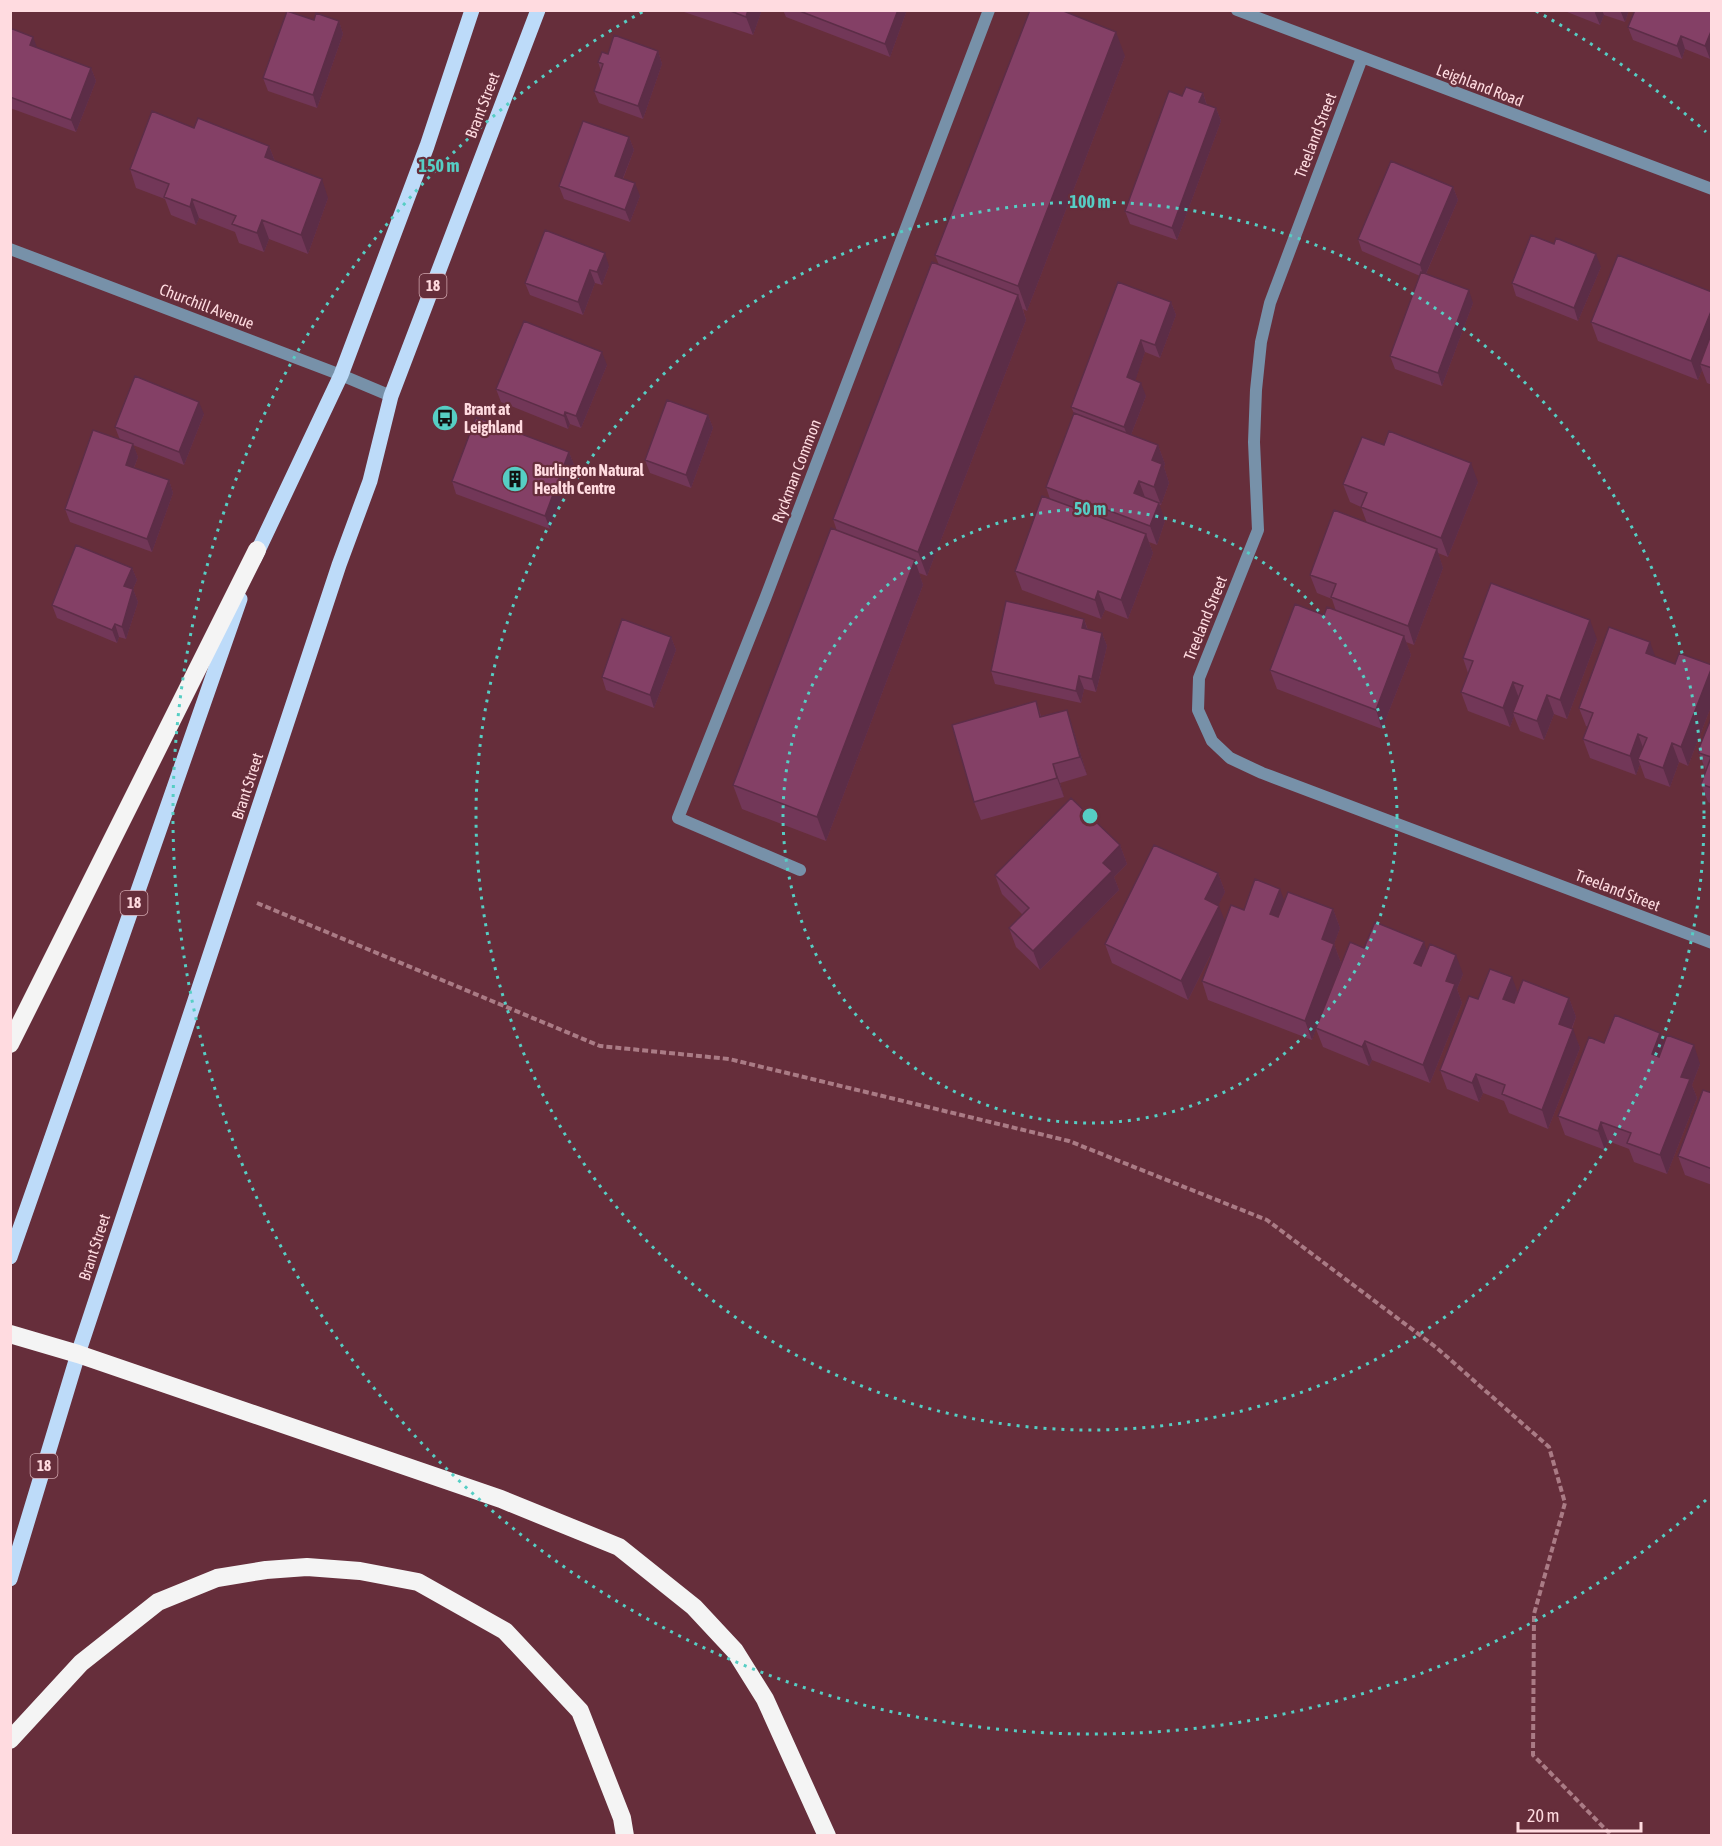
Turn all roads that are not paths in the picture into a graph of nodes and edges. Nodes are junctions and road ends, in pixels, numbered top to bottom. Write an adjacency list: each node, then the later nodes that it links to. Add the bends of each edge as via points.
1 (472, 10): 8 (main road, 18, via 427,146)
2 (538, 10): 9 (main road, Brant Street / 18)
3 (989, 10): 11 (street, Ryckman Common, via 678,818)
4 (1237, 10): 5 (street, Leighland Road)
5 (1362, 58): 6 (street, Leighland Road); 12 (street, Treeland Street, via 1270,303 1256,390 1258,530 1198,678 1198,710 1212,741 1230,758 1262,773)
6 (1712, 189)
7 (10, 249): 8 (street, Churchill Avenue)
8 (340, 375): 9 (street, Churchill Avenue); 10 (main road, 18)
9 (391, 396): 16 (main road, Brant Street / 18, via 370,481)
10 (257, 550): 13 (highway); 14 (main road, 18)
11 (800, 870)
12 (1712, 944)
13 (10, 1044)
14 (10, 1257)
15 (10, 1334): 16 (highway)
16 (78, 1354): 17 (main road, Brant Street / 18); 20 (highway, via 501,1499 619,1547 694,1607 735,1651 765,1699)
17 (10, 1579)
18 (10, 1740): 19 (highway, via 81,1663 158,1602 218,1578 266,1569 360,1571 418,1582 505,1632 580,1711 622,1818)
19 (625, 1836)
20 (827, 1836)

